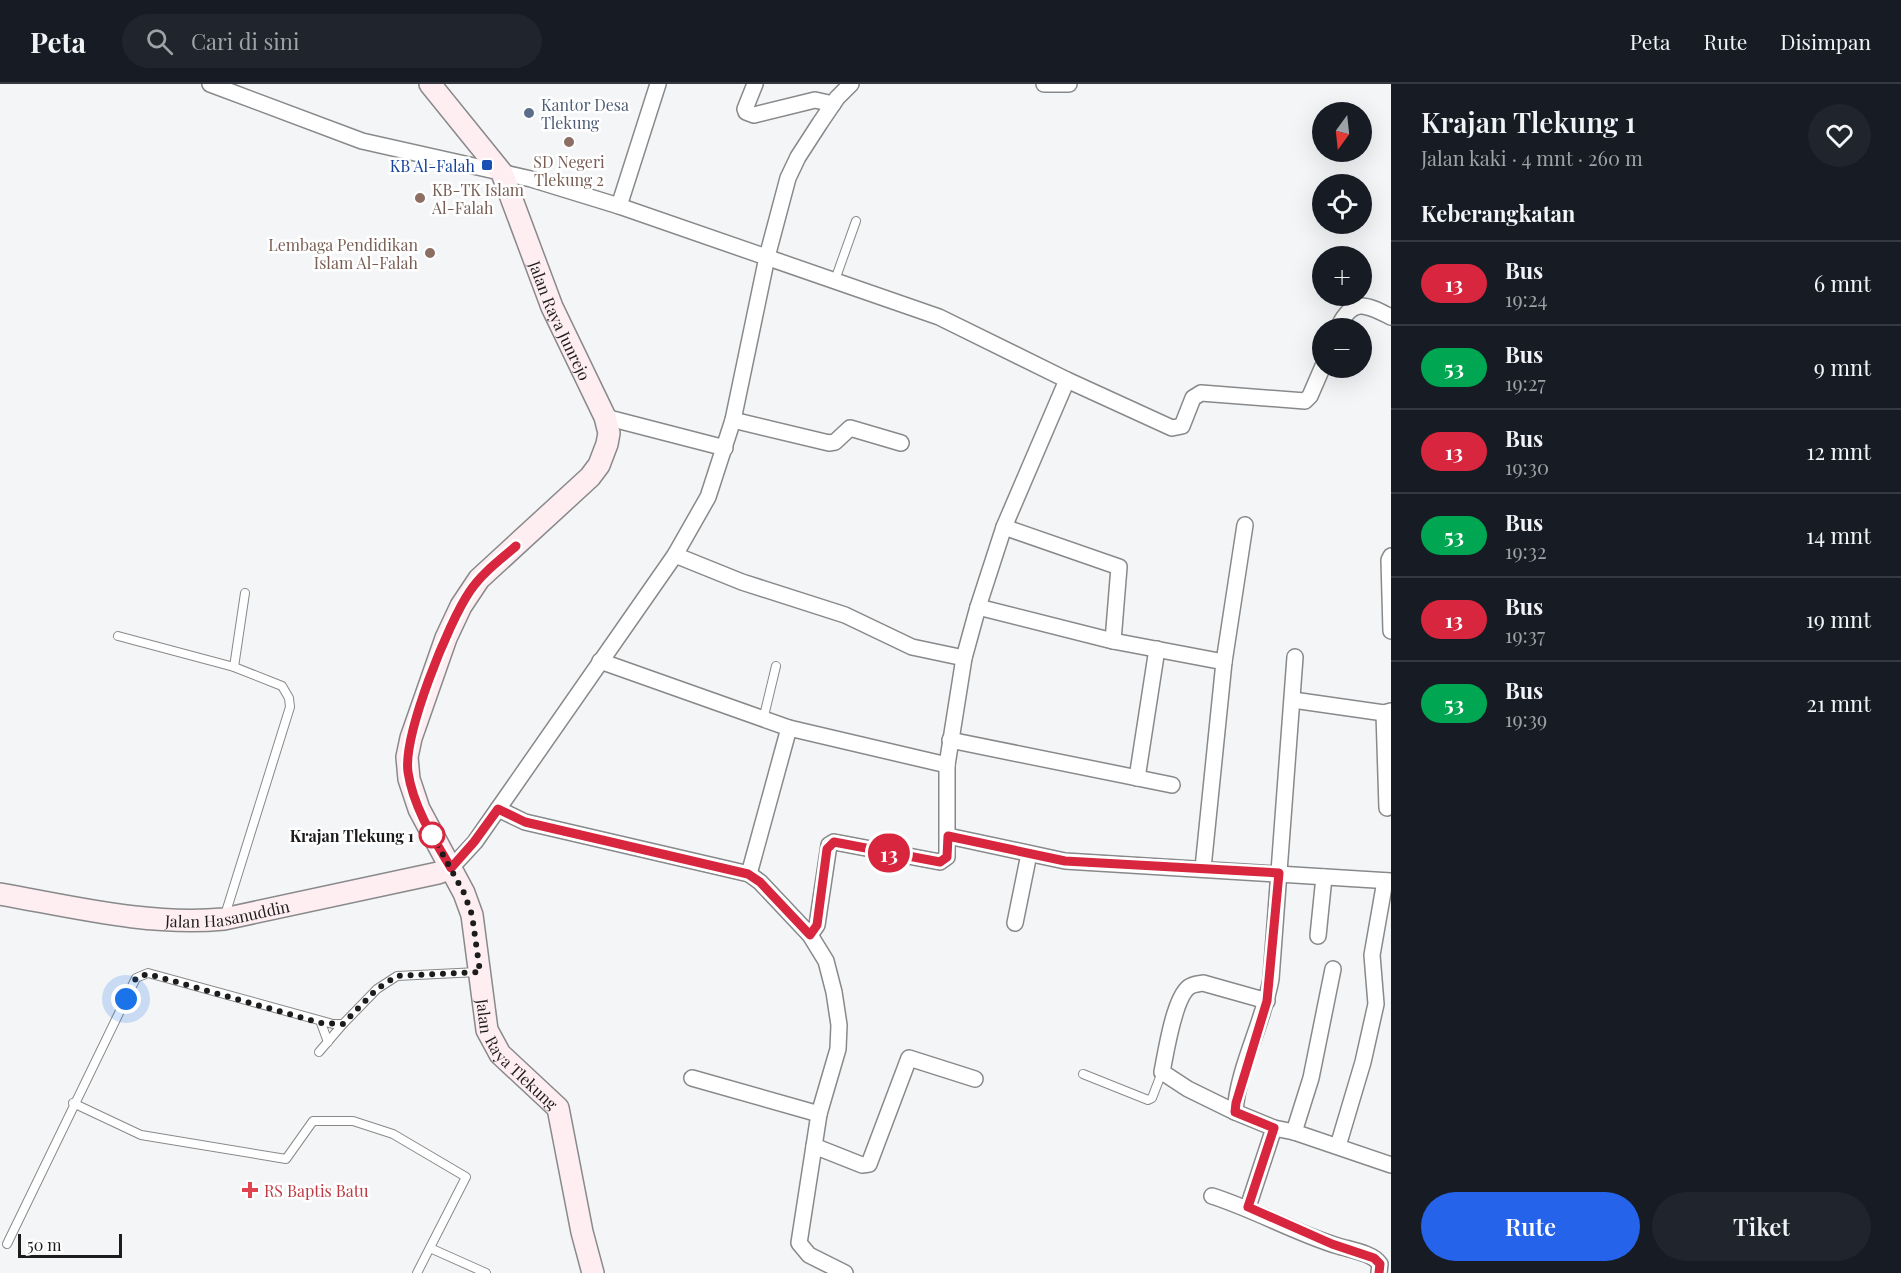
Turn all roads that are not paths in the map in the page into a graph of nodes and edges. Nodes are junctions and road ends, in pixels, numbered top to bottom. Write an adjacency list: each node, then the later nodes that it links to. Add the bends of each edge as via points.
1 (210, 84): 9 (street, via 362,141)
2 (430, 84): 9 (street, Jalan Raya Junrejo)
3 (658, 84): 10 (street)
4 (755, 84): 8 (street, via 745,109 750,114 761,115 816,100)
5 (851, 84): 8 (street)
6 (1044, 84): 7 (street)
7 (1069, 84)
8 (833, 104): 12 (street, via 788,178)
9 (502, 173): 10 (street); 18 (street, Jalan Raya Junrejo, via 552,307)
10 (619, 206): 12 (street)
11 (856, 221): 13 (lane)
12 (767, 257): 13 (street); 19 (street)
13 (835, 280): 17 (street, via 939,317)
14 (1391, 317): 15 (street, via 1362,305 1354,307)
15 (1346, 318)
16 (1318, 378): 17 (street, via 1305,401 1201,393 1193,398 1178,429)
17 (1067, 380): 23 (street)
18 (605, 417): 21 (street); 24 (street, Jalan Raya Junrejo, via 609,433 599,465)
19 (733, 420): 20 (street, via 829,443 850,428); 21 (street)
20 (902, 443)
21 (725, 448): 25 (street, via 708,497)
22 (1245, 525): 36 (street)
23 (1004, 527): 28 (street); 31 (street, via 1119,567)
24 (516, 546): 51 (street, Jalan Raya Tlekung, via 479,579 461,606 435,666 408,748 412,789)
25 (675, 555): 34 (street, via 742,582 845,615 912,647); 35 (street)
26 (1391, 556): 29 (street)
27 (245, 593): 38 (lane)
28 (978, 607): 31 (street); 34 (street)
29 (1391, 631)
30 (118, 636): 38 (lane)
31 (1113, 640): 32 (street)
32 (1157, 649): 36 (street); 45 (street)
33 (1295, 657): 39 (street)
34 (964, 658): 43 (street)
35 (600, 661): 41 (street); 48 (street)
36 (1224, 662): 52 (street)
37 (776, 666): 41 (lane)
38 (234, 667): 58 (lane, via 282,686 290,707)
39 (1293, 700): 40 (street); 53 (street)
40 (1388, 712): 47 (street)
41 (764, 720): 42 (street)
42 (789, 728): 44 (street); 54 (street)
43 (950, 740): 44 (street); 45 (street)
44 (947, 765): 49 (street)
45 (1137, 778): 46 (street)
46 (1172, 785)
47 (1387, 808)
48 (498, 809): 51 (street); 54 (street, via 525,822)
49 (948, 836): 50 (street); 60 (street, via 947,857 940,862 834,842 829,845 817,925)
50 (1029, 854): 52 (street, via 1065,861); 59 (street)
51 (451, 868): 58 (street, Jalan Hasanuddin); 63 (street, Jalan Raya Tlekung, via 472,915)
52 (1203, 868): 53 (street)
53 (1279, 873): 55 (street); 64 (street)
54 (748, 874): 60 (street)
55 (1324, 877): 56 (street); 61 (street)
56 (1388, 881): 79 (street, via 1372,955 1376,1004)
57 (0, 894): 58 (street, Jalan Hasanuddin, via 161,921)
58 (224, 919)
59 (1015, 923)
60 (810, 935): 75 (street, via 831,976 839,1025 838,1049)
61 (1318, 936)
62 (1333, 969): 77 (street, via 1311,1078)
63 (480, 972): 66 (lane, via 397,976 377,989); 87 (street, Jalan Raya Tlekung, via 492,1042 558,1108)
64 (1267, 1001): 69 (street, via 1203,983 1188,988 1175,1016); 74 (street)
65 (321, 1023): 66 (lane); 67 (lane); 73 (lane, via 141,974)
66 (343, 1024): 67 (lane)
67 (328, 1042): 68 (lane)
68 (319, 1052)
69 (1162, 1071): 70 (lane, via 1148,1100); 74 (street)
70 (1083, 1074)
71 (692, 1078): 75 (street)
72 (975, 1078): 78 (street, via 909,1058 869,1164 862,1165)
73 (73, 1103): 83 (lane); 84 (lane, via 141,1135 286,1159 311,1122 353,1121 397,1136 466,1177)
74 (1235, 1112): 76 (street)
75 (819, 1114): 78 (street)
76 (1274, 1128): 77 (street); 82 (street)
77 (1294, 1132): 79 (street)
78 (814, 1146): 88 (street, via 799,1243 809,1255)
79 (1338, 1146): 80 (street)
80 (1391, 1165)
81 (1212, 1196): 82 (street)
82 (1248, 1207): 89 (street, via 1374,1258 1380,1264)
83 (7, 1244)
84 (430, 1248): 85 (lane); 86 (lane)
85 (417, 1273)
86 (486, 1273)
87 (593, 1273)
88 (845, 1273)
89 (1379, 1273)

